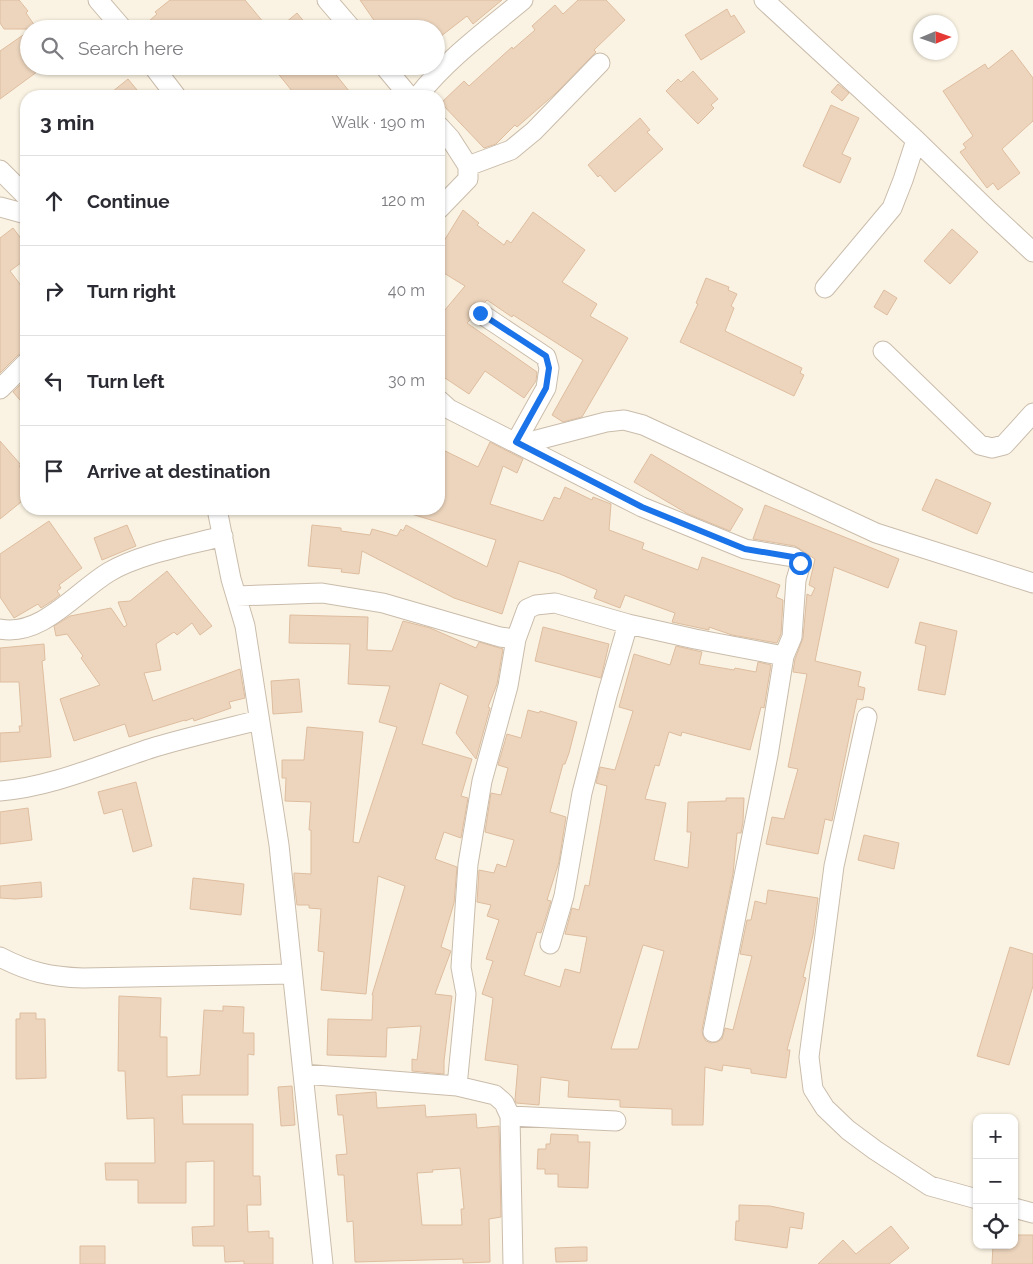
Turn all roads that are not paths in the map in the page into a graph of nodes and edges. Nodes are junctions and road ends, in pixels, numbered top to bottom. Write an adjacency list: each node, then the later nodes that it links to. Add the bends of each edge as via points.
1 (326, 0): 6 (street)
2 (523, 0): 8 (street)
3 (764, 0): 16 (street)
4 (105, 2): 5 (street)
5 (116, 20)
6 (344, 20)
7 (600, 62): 17 (street, via 534,131 510,150)
8 (445, 67)
9 (159, 75): 12 (street)
10 (392, 75): 13 (street)
11 (437, 75): 14 (street)
12 (171, 90)
13 (404, 90)
14 (423, 90)
15 (445, 133): 17 (street)
16 (916, 140): 23 (street); 24 (street, via 892,208)
17 (468, 166): 20 (street, via 468,179)
18 (0, 170): 19 (street)
19 (20, 190)
20 (445, 203)
21 (0, 208): 22 (street)
22 (20, 213)
23 (1033, 252)
24 (825, 288)
25 (480, 313): 31 (street, via 546,356 549,368 546,388)
26 (883, 351): 30 (street, via 980,445 992,448 1004,445)
27 (20, 369): 28 (street)
28 (0, 389)
29 (445, 405): 31 (street)
30 (1033, 413)
31 (522, 445): 34 (street, via 624,420 642,425 876,533); 39 (street, via 642,507 745,549 793,557 800,563 792,637)
32 (218, 515): 33 (street)
33 (223, 536): 35 (street); 37 (street, via 134,561 109,572 54,614 26,627)
34 (1033, 582)
35 (236, 596): 38 (street, via 322,593 383,603 500,638); 41 (street, via 245,626)
36 (628, 624): 38 (street, via 555,603 536,605 524,613); 39 (street); 43 (street, via 582,793 564,896)
37 (0, 629)
38 (516, 639): 48 (street, via 508,686 482,781 468,864 461,967 466,994)
39 (784, 656): 46 (street, via 768,755)
40 (867, 717): 51 (street, via 834,866 809,1057 813,1089 825,1108 848,1130 883,1155 930,1186)
41 (259, 720): 42 (street, via 156,747 61,778); 45 (street, via 279,845)
42 (0, 792)
43 (550, 944)
44 (0, 957): 45 (street, via 56,977)
45 (292, 974): 47 (street)
46 (713, 1032)
47 (303, 1074): 48 (street); 54 (street)
48 (457, 1086): 49 (street, via 495,1095 504,1103)
49 (510, 1116): 50 (street); 55 (street)
50 (616, 1121)
51 (973, 1198)
52 (1018, 1209): 53 (street)
53 (1033, 1212)
54 (323, 1264)
55 (513, 1264)

